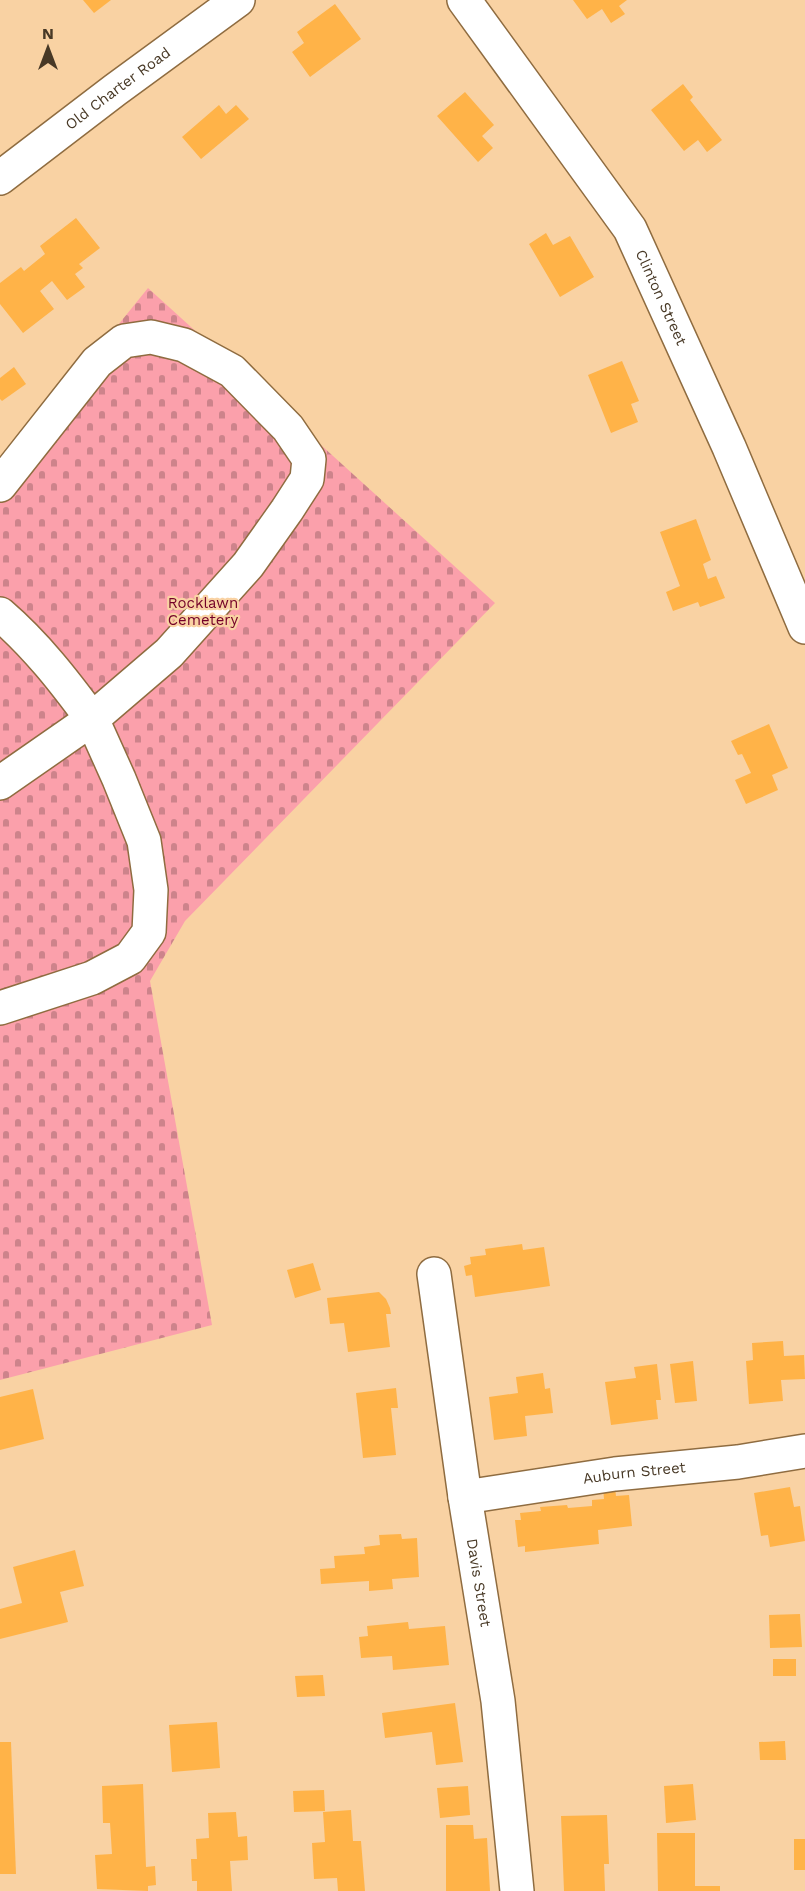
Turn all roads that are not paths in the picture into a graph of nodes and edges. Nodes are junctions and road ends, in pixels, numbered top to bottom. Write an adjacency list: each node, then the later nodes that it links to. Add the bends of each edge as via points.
1 (238, 0): 3 (street, Old Charter Road)
2 (464, 0): 6 (street, Clinton Street, via 630,229)
3 (0, 178)
4 (0, 485): 7 (street, via 97,362 124,341 151,338 184,345 232,371 288,428 309,459 307,478 248,565 169,653)
5 (0, 614): 7 (street, via 55,669)
6 (805, 627)
7 (92, 719): 8 (street); 9 (street, via 144,841 151,890 149,932 130,958 92,978)
8 (0, 783)
9 (0, 1008)
10 (434, 1274): 12 (street, Davis Street)
11 (805, 1451): 12 (street, Auburn Street)
12 (465, 1497): 13 (street, Davis Street, via 498,1701)
13 (517, 1891)

